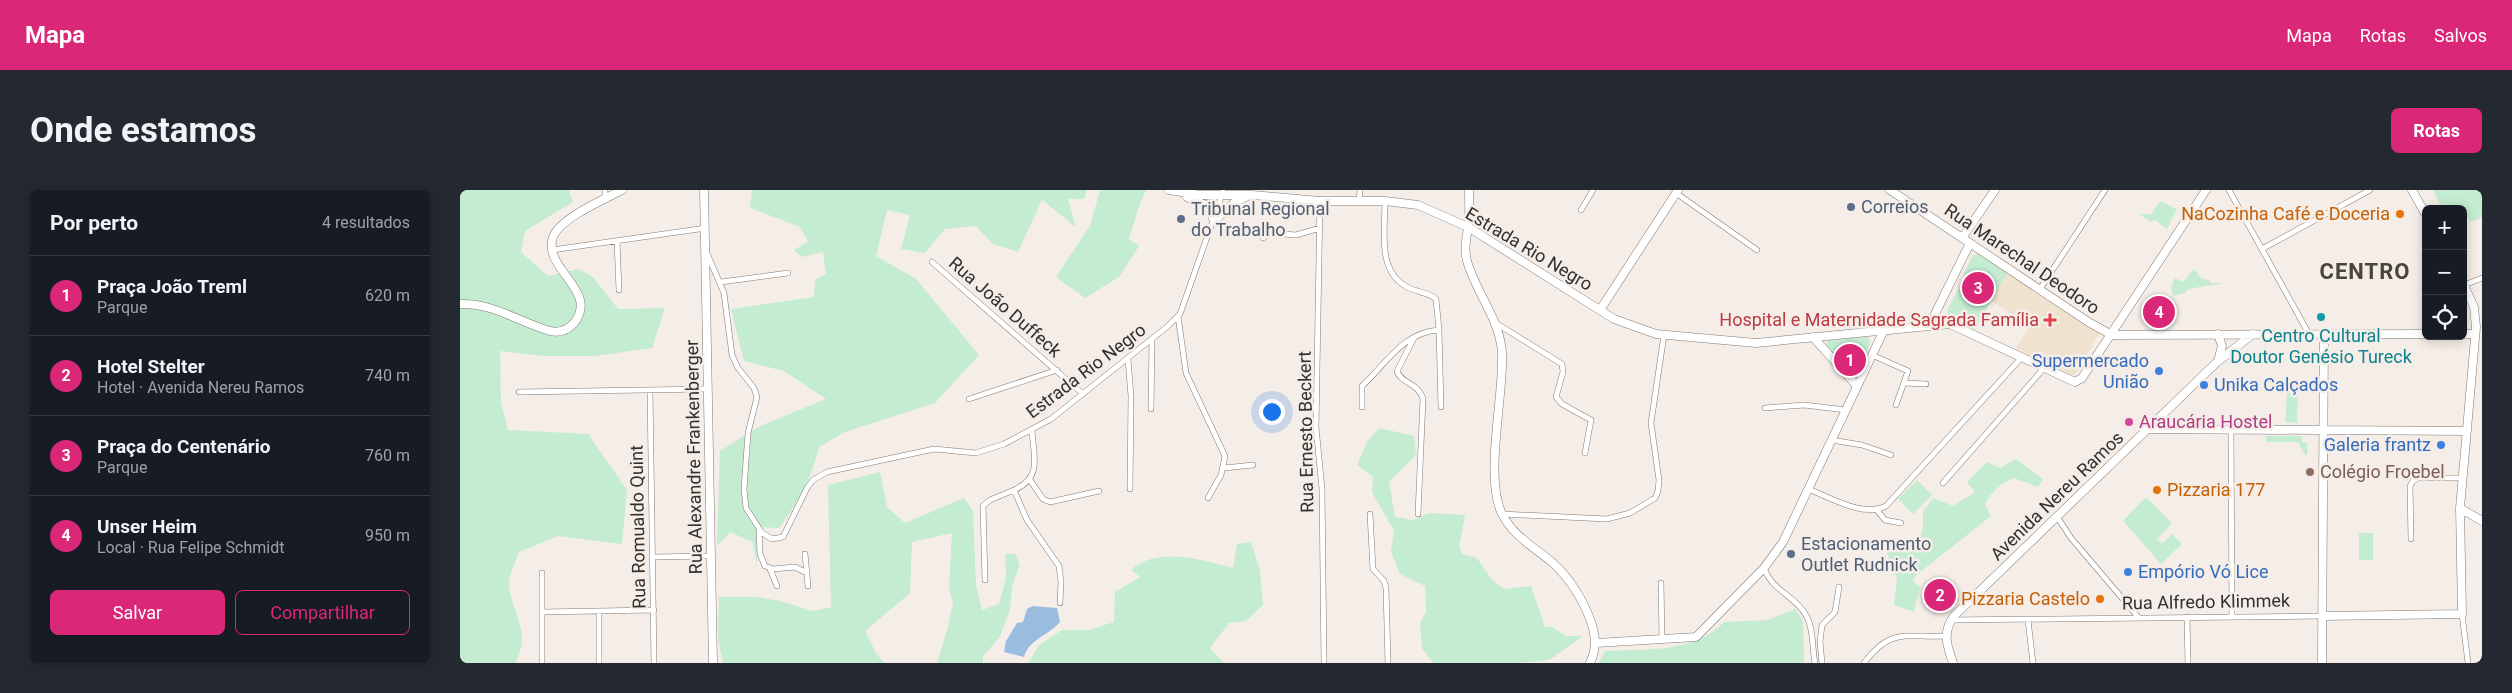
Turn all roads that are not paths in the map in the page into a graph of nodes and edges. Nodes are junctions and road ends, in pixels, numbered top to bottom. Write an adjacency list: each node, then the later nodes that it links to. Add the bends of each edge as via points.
1 (605, 190): 20 (street)
2 (622, 190): 20 (street)
3 (704, 190): 21 (street)
4 (709, 190): 21 (street)
5 (1170, 190): 19 (street); 27 (street, via 1208,206)
6 (1210, 190): 19 (street)
7 (1360, 190): 23 (street)
8 (1469, 190): 28 (street)
9 (1593, 190): 26 (street)
10 (1890, 190): 32 (street, Rua Marechal Deodoro)
11 (1995, 190): 32 (street)
12 (2105, 190): 44 (street)
13 (2206, 190): 63 (street)
14 (2229, 190): 35 (street)
15 (2370, 190): 35 (street)
16 (2412, 190): 25 (street)
17 (1251, 192): 19 (street, Estrada Rio Negro); 22 (street, Estrada Rio Negro); 27 (street)
18 (1677, 192): 38 (street); 48 (street)
19 (1223, 194): 27 (street, Estrada Rio Negro)
20 (606, 199): 36 (street, via 561,225 554,235)
21 (706, 201): 29 (street)
22 (1320, 201): 23 (street, Estrada Rio Negro); 30 (street, Rua Ernesto Beckert)
23 (1358, 201): 24 (street, Estrada Rio Negro)
24 (1385, 201): 28 (street, Estrada Rio Negro, via 1418,205); 52 (street, via 1389,271 1408,288 1436,298)
25 (2422, 208)
26 (1581, 210)
27 (1214, 220): 49 (street, Estrada Rio Negro)
28 (1468, 227): 48 (street, Estrada Rio Negro); 50 (street, via 1466,259)
29 (706, 228): 33 (street); 37 (street)
30 (1320, 228): 31 (street, via 1296,235 1272,233); 144 (street, Rua Ernesto Beckert, via 1316,426 1322,489)
31 (1263, 238)
32 (1962, 238): 34 (street, Rua Marechal Deodoro)
33 (617, 241): 36 (street); 45 (street)
34 (1970, 243): 44 (street, Rua Marechal Deodoro); 51 (street)
35 (2262, 249): 56 (street)
36 (552, 250): 47 (street, via 581,301 578,316 568,329 550,331 502,310 485,305)
37 (706, 250): 42 (street); 75 (street, Rua Alexandre Frankenberger)
38 (1757, 250)
39 (932, 262): 71 (street, Rua João Duffeck)
40 (788, 273): 42 (street)
41 (2482, 278): 43 (street)
42 (721, 282): 112 (street, via 732,355 757,397 748,433 744,489 746,508)
43 (2467, 283)
44 (2040, 289): 63 (street, Rua Marechal Deodoro)
45 (619, 290)
46 (2467, 291): 60 (street, via 2474,307)
47 (460, 304)
48 (1600, 310): 62 (street, Estrada Rio Negro, via 1631,327)
49 (1178, 316): 65 (street, Estrada Rio Negro); 95 (street, via 1184,367 1196,399 1223,450)
50 (1494, 322): 92 (street, via 1562,364 1556,397 1562,404 1591,420); 108 (street, via 1502,355 1495,487)
51 (1930, 324): 53 (street, Estrada Rio Negro); 67 (street, Estrada Rio Negro, via 1955,326)
52 (1439, 330): 61 (street); 82 (street)
53 (1884, 330): 64 (street, Estrada Rio Negro); 66 (street)
54 (2218, 334): 55 (street); 63 (street); 69 (street, via 2222,352)
55 (2253, 334): 56 (street); 69 (street, Avenida Nereu Ramos)
56 (2309, 334): 57 (street)
57 (2324, 334): 58 (street); 88 (street)
58 (2422, 334)
59 (2467, 334): 60 (street)
60 (2475, 334): 90 (street)
61 (1416, 335): 81 (street, via 1362,386); 107 (street, via 1396,371 1416,386 1423,399)
62 (1664, 335): 64 (street, Estrada Rio Negro, via 1749,343); 108 (street, via 1651,423 1659,480 1655,498 1630,513 1607,519)
63 (2112, 335): 70 (street, Estrada Rio Negro, via 2078,381)
64 (1813, 338): 74 (street)
65 (1152, 339): 68 (street, Estrada Rio Negro); 84 (street)
66 (1872, 355): 72 (street, via 1906,370); 74 (street)
67 (2022, 356): 70 (street, Estrada Rio Negro); 105 (street, via 1891,502)
68 (1128, 358): 78 (street, Estrada Rio Negro); 99 (street)
69 (2218, 362): 86 (street, Avenida Nereu Ramos)
70 (2045, 367): 98 (street)
71 (1057, 370): 78 (street, Rua João Duffeck); 79 (street)
72 (1905, 383): 73 (street); 80 (street)
73 (1926, 384)
74 (1857, 386): 85 (street)
75 (708, 389): 76 (street); 115 (street, Rua Alexandre Frankenberger)
76 (650, 390): 77 (street); 116 (street, Rua Romualdo Quint)
77 (519, 392)
78 (1083, 394): 89 (street, Estrada Rio Negro)
79 (969, 399)
80 (1896, 405)
81 (1362, 407)
82 (1441, 407)
83 (1765, 408): 85 (street, via 1811,405)
84 (1152, 409)
85 (1846, 410): 91 (street)
86 (2148, 429): 87 (street); 109 (street, Avenida Nereu Ramos)
87 (2231, 430): 88 (street); 132 (street)
88 (2325, 430): 90 (street); 131 (street)
89 (1032, 431): 97 (street, via 1034,466); 112 (street, Estrada Rio Negro, via 984,452 934,449 827,472 807,488 783,536 772,539)
90 (2467, 431): 96 (street)
91 (1831, 440): 93 (street); 100 (street)
92 (1585, 453)
93 (1891, 454)
94 (1253, 465): 95 (street)
95 (1224, 468): 103 (street)
96 (2463, 478): 104 (street); 113 (street, via 2418,478 2413,481 2410,486)
97 (1030, 480): 101 (street); 102 (street, via 1043,500 1050,502)
98 (1943, 483)
99 (1130, 489)
100 (1808, 489): 105 (street, via 1857,507); 118 (street, via 1779,548)
101 (1014, 490): 121 (street, via 983,506); 126 (street, via 1027,520 1059,566)
102 (1099, 491)
103 (1208, 498)
104 (2460, 508): 110 (street); 130 (street)
105 (1876, 510): 111 (street, via 1885,520)
106 (1370, 514): 145 (street, via 1373,569 1386,588)
107 (1418, 514)
108 (1502, 514): 139 (street, via 1516,536 1554,564 1570,581 1585,607)
109 (2058, 518): 133 (street); 135 (street, Avenida Nereu Ramos)
110 (2482, 521)
111 (1901, 523)
112 (759, 528): 117 (street, via 760,554 763,563)
113 (2411, 539)
114 (805, 554): 120 (street)
115 (711, 556): 116 (street); 143 (street, Rua Alexandre Frankenberger)
116 (653, 557): 127 (street, Rua Romualdo Quint)
117 (770, 568): 120 (street, via 795,568); 123 (street)
118 (1764, 568): 138 (street, via 1701,633 1692,638); 147 (street, via 1773,585 1807,616)
119 (542, 572): 129 (street)
120 (807, 573): 124 (street)
121 (985, 580)
122 (1661, 583): 138 (street)
123 (777, 586)
124 (808, 586)
125 (1839, 587): 148 (street, via 1835,612 1822,625)
126 (1060, 602)
127 (654, 610): 128 (street); 142 (street, Rua Romualdo Quint)
128 (599, 611): 129 (street); 141 (street)
129 (542, 612): 140 (street)
130 (2462, 614): 131 (street, Rua Alfredo Klimmek); 154 (street)
131 (2323, 616): 132 (street, Rua Alfredo Klimmek); 153 (street)
132 (2232, 617): 134 (street, Rua Alfredo Klimmek)
133 (2139, 618): 134 (street, Rua Alfredo Klimmek); 136 (street, Rua Alfredo Klimmek)
134 (2187, 618): 152 (street)
135 (1950, 620): 136 (street, Rua Alfredo Klimmek); 137 (street)
136 (2028, 620): 151 (street)
137 (1946, 636): 149 (street, via 1892,637 1877,647); 150 (street)
138 (1662, 640): 139 (street)
139 (1596, 643): 146 (street)
140 (542, 663)
141 (599, 663)
142 (654, 663)
143 (713, 663)
144 (1324, 663)
145 (1388, 663)
146 (1590, 663)
147 (1815, 663)
148 (1822, 663)
149 (1864, 663)
150 (1953, 663)
151 (2033, 663)
152 (2188, 663)
153 (2322, 663)
154 (2468, 663)

